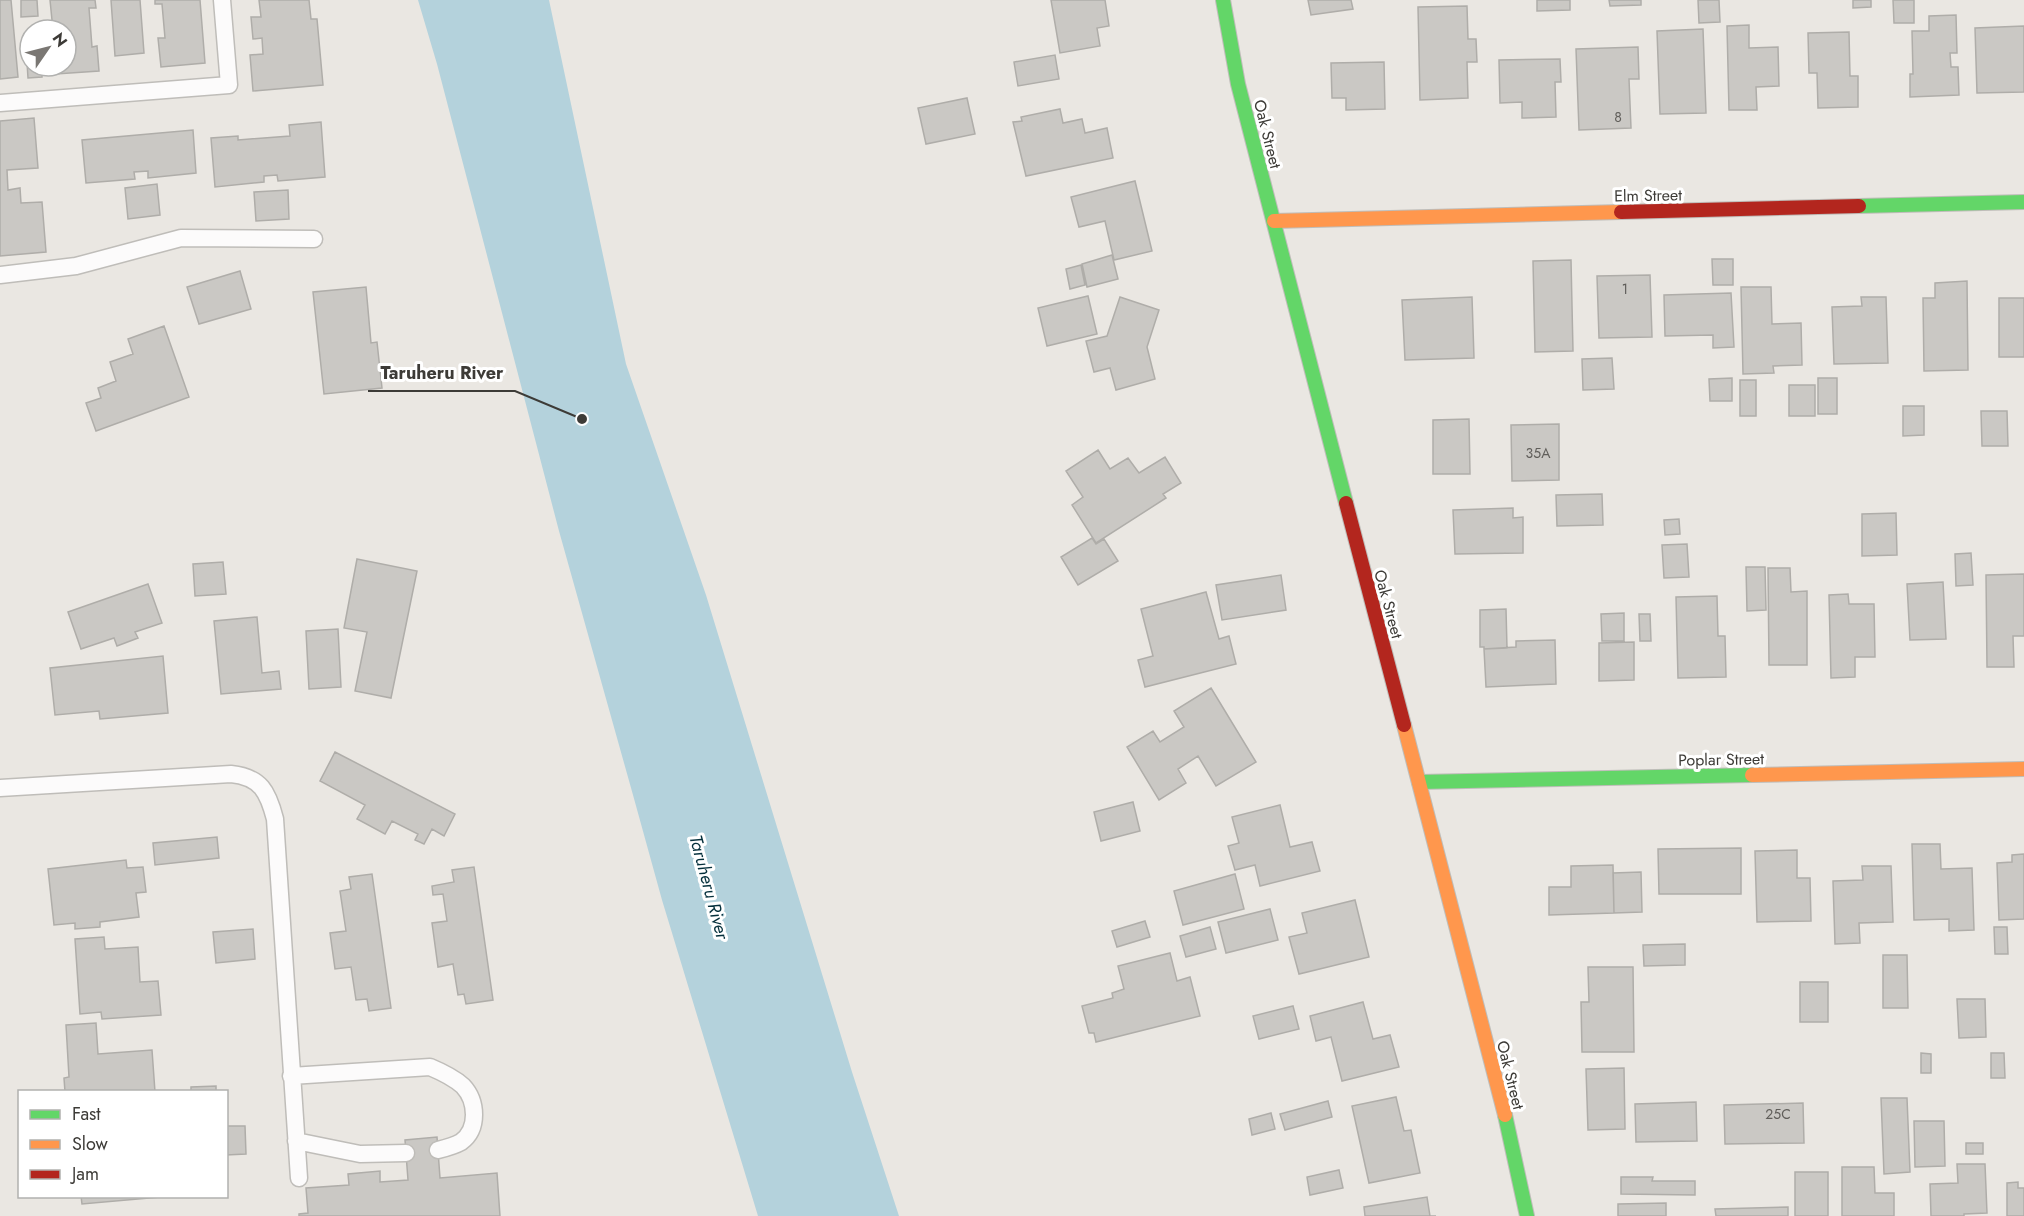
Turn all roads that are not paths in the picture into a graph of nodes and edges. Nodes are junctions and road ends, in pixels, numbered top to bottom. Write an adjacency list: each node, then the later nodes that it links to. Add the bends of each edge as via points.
1 (222, 0): 3 (lane, via 230,85)
2 (1223, 0): 5 (street, Oak Street, via 1238,84)
3 (0, 103)
4 (2024, 202): 5 (street, Elm Street)
5 (1274, 221): 9 (street, Oak Street)
6 (314, 239): 7 (lane, via 181,238 76,266)
7 (0, 274)
8 (2024, 769): 9 (street, Poplar Street)
9 (1419, 782): 16 (street, Oak Street)
10 (0, 788): 11 (lane, via 231,774 248,777 262,787 275,819)
11 (291, 1076): 12 (lane); 13 (lane, via 430,1067 443,1072 468,1093 474,1113 465,1138)
12 (296, 1141): 14 (lane, via 360,1154); 15 (lane)
13 (438, 1150)
14 (406, 1153)
15 (299, 1178)
16 (1527, 1216)

